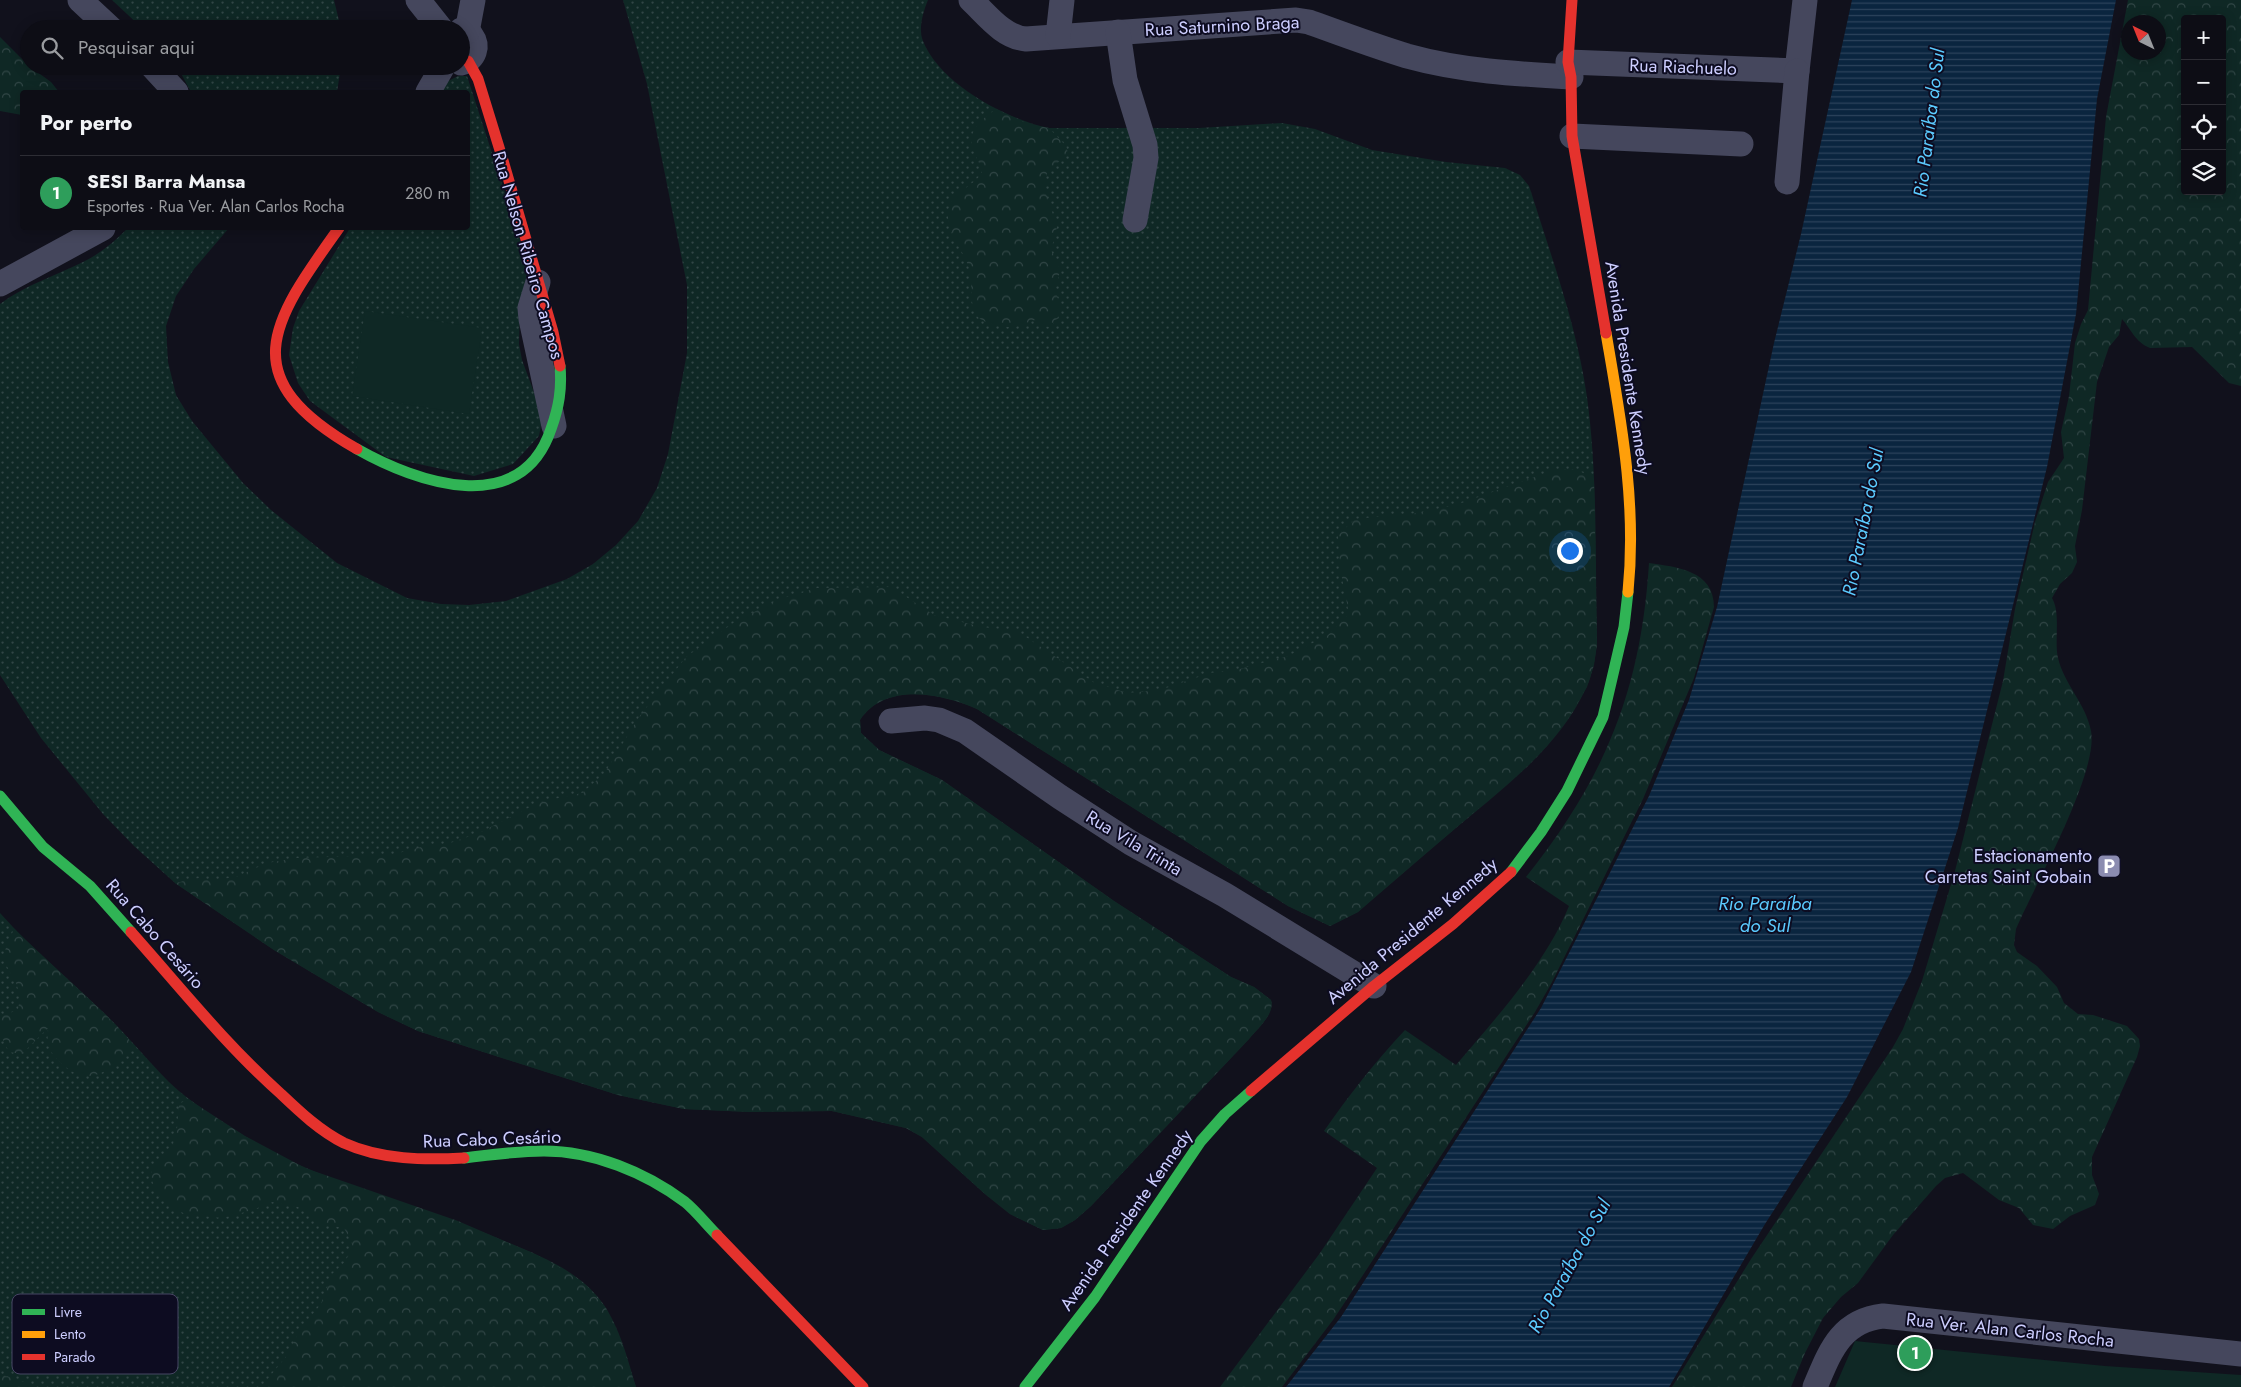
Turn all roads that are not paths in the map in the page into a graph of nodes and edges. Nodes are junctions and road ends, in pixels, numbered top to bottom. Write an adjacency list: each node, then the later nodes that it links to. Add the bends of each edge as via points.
1 (80, 0): 8 (street)
2 (418, 0): 9 (street)
3 (472, 0): 10 (street)
4 (971, 0): 13 (street, Rua Saturnino Braga, via 1015,38)
5 (1062, 0): 13 (street)
6 (1572, 0): 16 (street, Avenida Presidente Kennedy)
7 (1805, 0): 17 (street)
8 (101, 20)
9 (435, 20)
10 (467, 20)
11 (1118, 32): 13 (street, Rua Saturnino Braga); 16 (street, Rua Saturnino Braga, via 1296,20 1408,56 1469,69 1518,75); 25 (street, via 1125,80 1145,145 1146,158)
12 (470, 36): 14 (street, via 476,45)
13 (1058, 36)
14 (470, 58)
15 (470, 69): 28 (street, Rua Nelson Ribeiro Campos, via 478,79)
16 (1570, 69): 17 (street, Rua Riachuelo); 22 (street, Avenida Presidente Kennedy)
17 (1797, 71): 24 (street)
18 (160, 75): 20 (street)
19 (438, 75): 21 (street)
20 (174, 90)
21 (429, 90)
22 (1572, 136): 23 (street); 33 (street, Avenida Presidente Kennedy, via 1627,457 1631,523 1629,580 1614,674 1603,717 1590,747 1567,791 1527,854 1493,889)
23 (1741, 144)
24 (1787, 182)
25 (1135, 220)
26 (99, 230): 29 (street)
27 (338, 230): 30 (street, via 295,293 277,335 277,371 289,393 306,413 335,435 393,469 428,482 465,488 501,482 519,474 541,452)
28 (538, 282): 30 (street, via 530,318)
29 (0, 284)
30 (554, 426)
31 (891, 721): 33 (street, Rua Vila Trinta, via 925,718 965,731 1131,843 1225,895)
32 (0, 796): 35 (street, Rua Cabo Cesário, via 51,854 88,884 261,1078 326,1133 359,1148 403,1158 441,1160 544,1151 583,1155 625,1168 686,1203)
33 (1374, 986): 36 (street, Avenida Presidente Kennedy, via 1225,1114 1201,1142 1095,1297)
34 (2241, 1354): 37 (street, Rua Ver. Alan Carlos Rocha, via 1883,1316 1860,1322 1839,1338)
35 (864, 1387)
36 (1025, 1387)
37 (1815, 1387)

